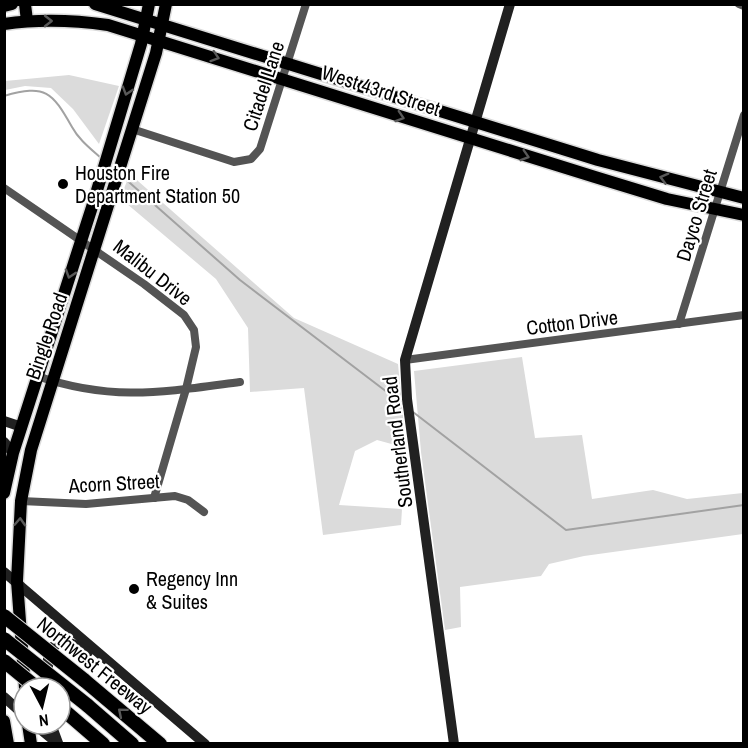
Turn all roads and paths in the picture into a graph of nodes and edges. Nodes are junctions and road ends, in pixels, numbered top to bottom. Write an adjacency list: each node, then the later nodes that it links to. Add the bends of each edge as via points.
1 (12, 4): 9 (main road)
2 (25, 4): 12 (main road)
3 (95, 4): 11 (main road, West 43rd Street)
4 (149, 4): 11 (main road, Bingle Road)
5 (166, 4): 14 (main road, Bingle Road)
6 (306, 4): 17 (street, Citadel Lane)
7 (510, 4): 22 (street, Southerland Road)
8 (739, 4): 10 (street)
9 (4, 6)
10 (744, 6)
11 (146, 19): 14 (main road, West 43rd Street); 15 (main road, Bingle Road)
12 (27, 21): 13 (main road, West 43rd Street); 15 (main road, West 43rd Street, one-way to 15, via 81,21)
13 (4, 24)
14 (163, 24): 16 (main road, Bingle Road); 17 (main road, West 43rd Street)
15 (143, 35): 16 (main road, West 43rd Street); 30 (main road, Bingle Road, one-way to 30)
16 (159, 39): 18 (main road, West 43rd Street, one-way to 18); 23 (main road, Bingle Road)
17 (289, 64): 18 (street, Citadel Lane); 19 (main road, West 43rd Street)
18 (284, 79): 20 (main road, West 43rd Street); 23 (street, Citadel Lane, via 260,149 251,159 234,162)
19 (381, 94): 20 (main road); 22 (main road, West 43rd Street)
20 (376, 109): 24 (main road, West 43rd Street, one-way to 24)
21 (744, 115): 28 (street, Dayco Street)
22 (475, 121): 24 (street, Southerland Road); 25 (main road, West 43rd Street)
23 (132, 129): 32 (main road, Bingle Road)
24 (470, 139): 26 (main road, West 43rd Street, one-way to 26); 38 (street, Southerland Road)
25 (598, 160): 26 (main road); 28 (main road, West 43rd Street, one-way to 25)
26 (595, 177): 31 (main road, West 43rd Street)
27 (4, 188): 34 (street, Malibu Drive)
28 (720, 193): 29 (main road, West 43rd Street); 31 (street, Dayco Street)
29 (744, 198)
30 (92, 207): 32 (main road); 34 (main road, Bingle Road)
31 (715, 210): 33 (main road, West 43rd Street); 37 (street, Dayco Street)
32 (106, 212): 35 (main road, Bingle Road)
33 (744, 215)
34 (82, 239): 35 (street, Malibu Drive); 39 (main road, Bingle Road, one-way to 39)
35 (96, 249): 40 (main road, Bingle Road); 42 (street, Malibu Drive, via 184,315 194,330 196,347)
36 (744, 315): 37 (street, Cotton Drive)
37 (679, 324): 38 (street, Cotton Drive)
38 (405, 360): 67 (street, Southerland Road)
39 (37, 376): 40 (street); 44 (main road, Bingle Road)
40 (51, 381): 42 (street, via 100,393); 48 (main road, Bingle Road)
41 (240, 382): 42 (street)
42 (186, 389): 49 (street, Malibu Drive)
43 (4, 421): 44 (street)
44 (22, 427): 46 (main road, Bingle Road); 48 (main road)
45 (4, 442): 46 (street)
46 (13, 453): 47 (main road, Bingle Road)
47 (4, 493)
48 (22, 497): 49 (street, Acorn Street, via 86,504); 52 (main road, Bingle Road, one-way to 48)
49 (154, 498): 50 (street, Acorn Street, via 175,496)
50 (204, 512)
51 (4, 572): 52 (street)
52 (17, 581): 56 (street); 58 (main road, Bingle Road)
53 (4, 616): 65 (highway, Northwest Freeway, one-way to 53, bridge)
54 (4, 639): 64 (highway, bridge)
55 (4, 661): 57 (highway, bridge)
56 (111, 665): 59 (street, via 72,642 58,643 46,656); 66 (street)
57 (22, 676)
58 (24, 676)
59 (47, 676)
60 (72, 717): 63 (highway)
61 (4, 721): 62 (main road)
62 (8, 744)
63 (103, 744)
64 (132, 744)
65 (160, 744)
66 (204, 744)
67 (454, 744)

